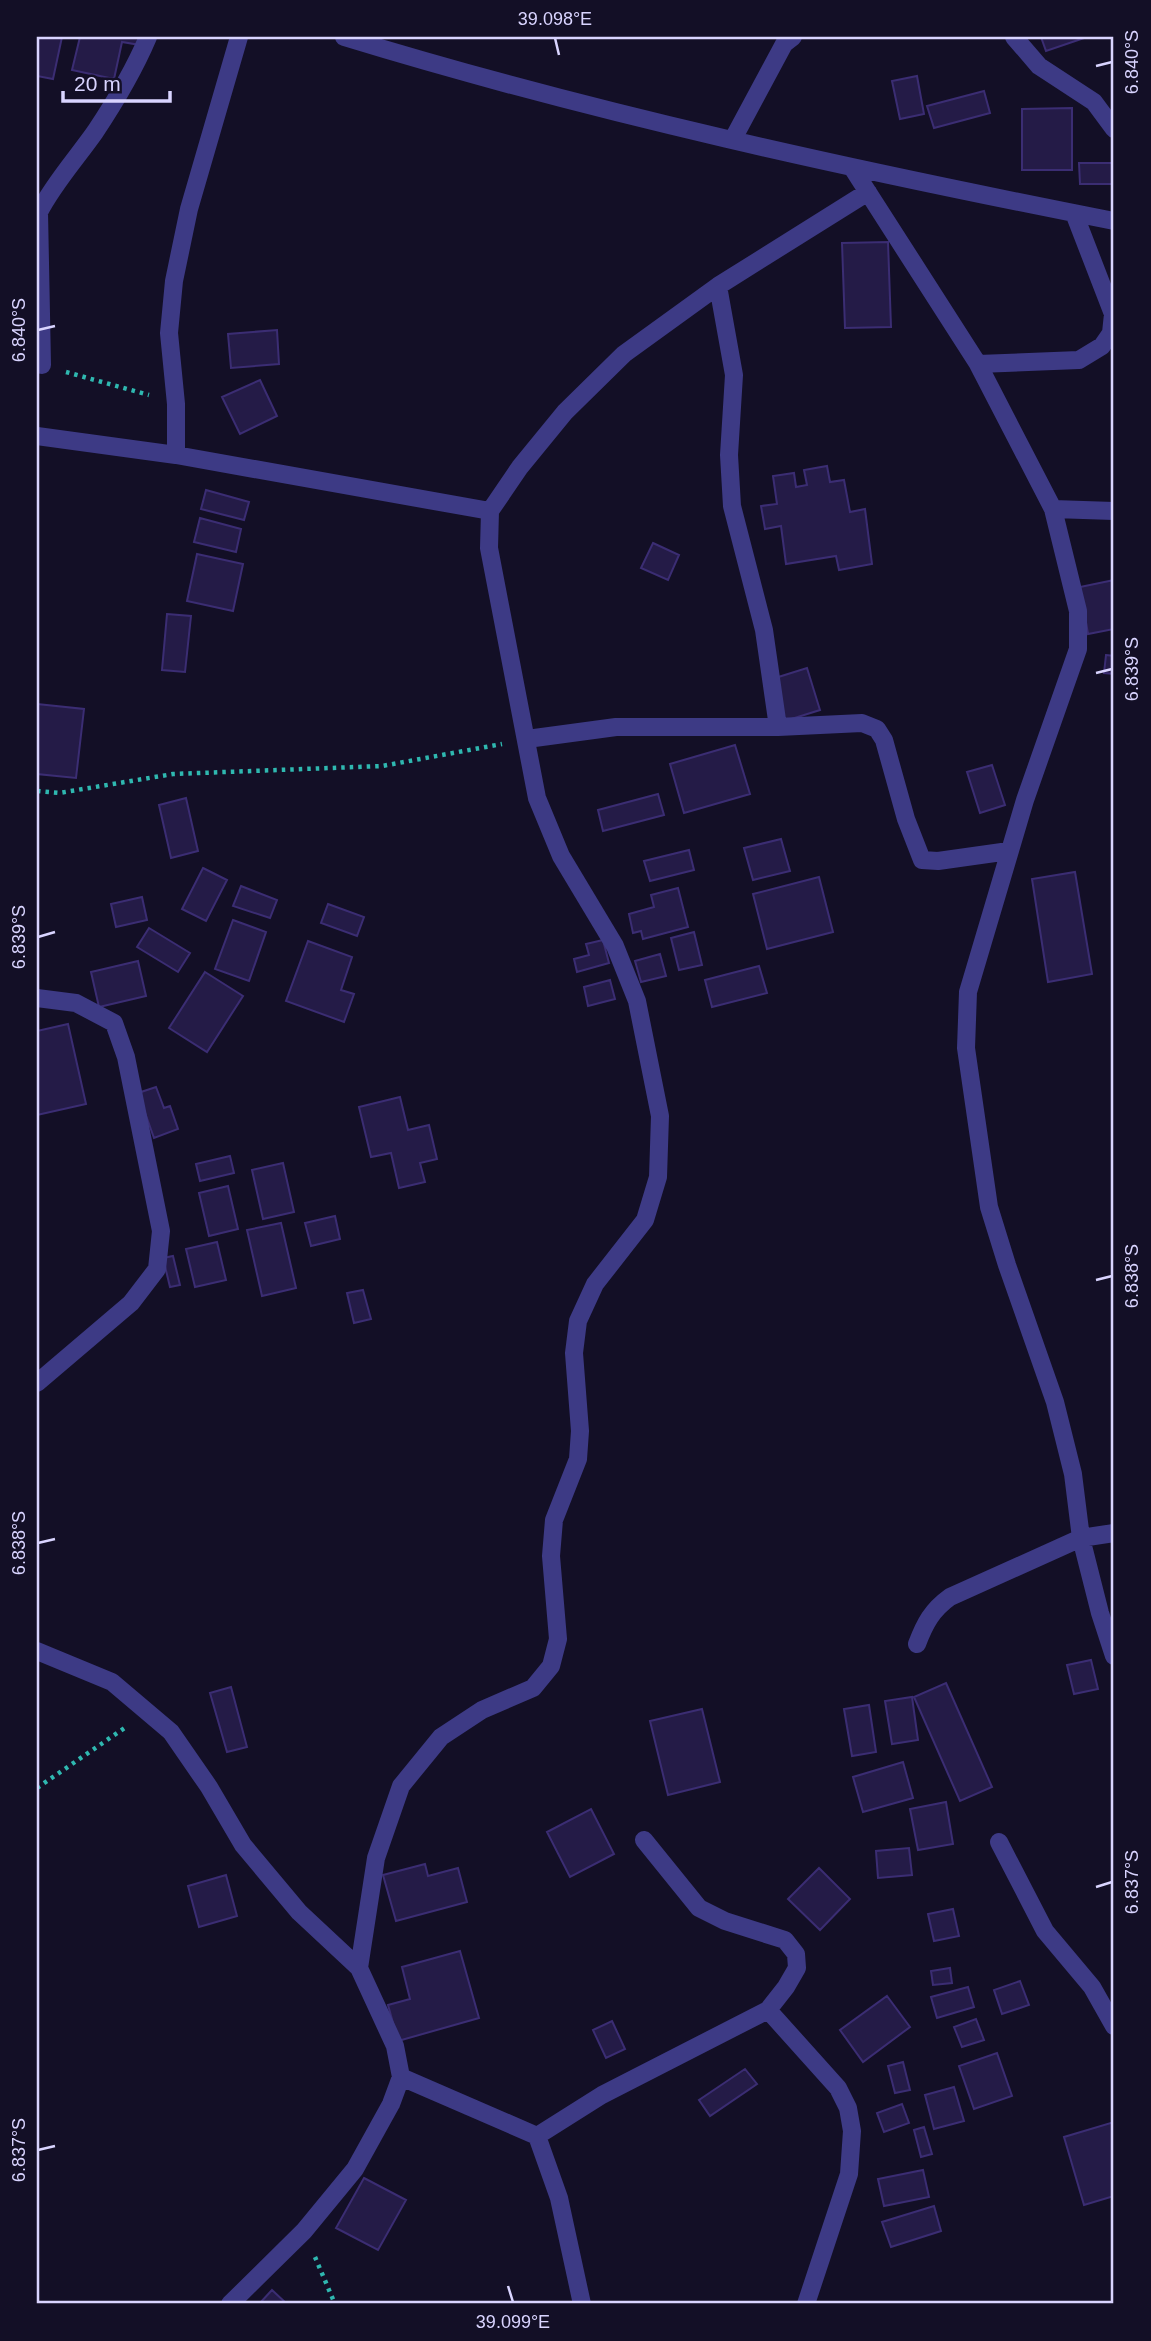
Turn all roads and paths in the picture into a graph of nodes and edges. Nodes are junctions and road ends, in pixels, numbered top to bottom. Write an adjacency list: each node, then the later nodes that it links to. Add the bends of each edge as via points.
1 (148, 37): 16 (street, via 95,131 39,212)
2 (239, 37): 17 (street, via 189,209 174,281 169,333)
3 (344, 37): 9 (street, via 455,71)
4 (1014, 37): 7 (street, via 1039,66)
5 (786, 39): 9 (street)
6 (1114, 99): 7 (street)
7 (1094, 102): 8 (street)
8 (1114, 129)
9 (733, 139): 10 (street)
10 (853, 169): 11 (street); 12 (street)
11 (867, 192): 14 (street); 15 (street)
12 (1074, 213): 13 (street); 15 (street, via 1113,314 1111,333 1102,346 1079,360)
13 (1114, 221)
14 (718, 286): 21 (street, via 624,354 565,412); 23 (street, via 734,375 729,455 732,506 764,629)
15 (978, 364): 20 (street)
16 (42, 365): 17 (path)
17 (176, 404): 19 (street)
18 (37, 436): 19 (street)
19 (176, 455): 21 (street)
20 (1053, 509): 22 (street); 26 (street, via 1078,611 1078,649)
21 (490, 511): 24 (street, via 489,548)
22 (1114, 511)
23 (778, 727): 24 (street, via 616,727); 26 (street, via 862,723 877,729 922,860)
24 (527, 739): 25 (path, via 382,766 173,774 59,793); 38 (street, via 537,798 556,844 615,946 638,1001 660,1116 658,1177 645,1220 595,1284 578,1321 574,1353 578,1459 554,1520 551,1556 558,1639 551,1666 533,1688 482,1710 441,1737 401,1786 376,1858)
25 (37, 791)
26 (1010, 851): 30 (street, via 968,992 966,1048 989,1207 1055,1402 1073,1474)
27 (37, 998): 28 (street, via 76,1003 114,1023 126,1057 160,1231 157,1269 131,1303)
28 (37, 1383)
29 (1114, 1533): 30 (street)
30 (1081, 1538): 31 (street, via 950,1597 929,1616); 33 (street)
31 (917, 1644)
32 (37, 1651): 34 (street, via 112,1682)
33 (1114, 1656)
34 (147, 1713): 35 (path); 38 (street, via 171,1732 243,1845 299,1912)
35 (37, 1788)
36 (644, 1840): 39 (street, via 699,1908 785,1940 796,1954 797,1968)
37 (999, 1842): 40 (street, via 1045,1931 1092,1987)
38 (359, 1968): 41 (street, via 395,2046)
39 (768, 2010): 42 (street, via 602,2095); 47 (street, via 838,2088 852,2131 849,2174)
40 (1114, 2026)
41 (401, 2077): 42 (street); 43 (street, via 355,2169)
42 (537, 2136): 46 (street, via 559,2198)
43 (304, 2231): 44 (street); 45 (path)
44 (230, 2304)
45 (335, 2304)
46 (582, 2304)
47 (806, 2304)

